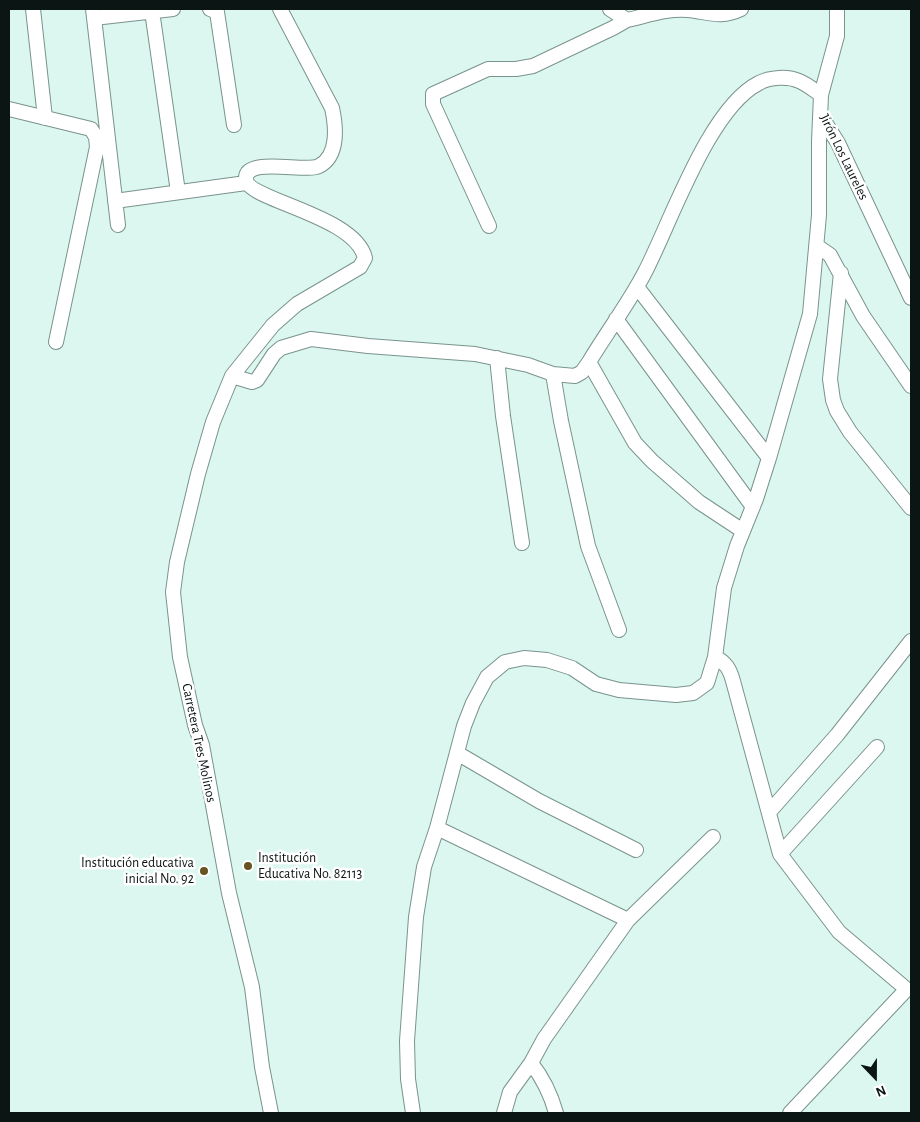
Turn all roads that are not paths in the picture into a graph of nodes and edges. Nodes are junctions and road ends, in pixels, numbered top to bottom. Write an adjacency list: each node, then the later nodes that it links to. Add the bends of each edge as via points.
1 (33, 9): 14 (street)
2 (173, 9): 8 (street)
3 (210, 9): 15 (street, via 217,12)
4 (280, 9): 16 (street, via 332,108 336,124 333,148 327,160 317,168 270,166 252,169 247,172)
5 (610, 9): 10 (street)
6 (741, 9): 10 (street, via 720,15 687,10)
7 (837, 9): 11 (street, Jirón Los Laureles, via 837,36)
8 (152, 11): 9 (street); 17 (street)
9 (94, 14): 18 (street)
10 (626, 20): 20 (street, via 533,66 488,69 433,94 433,104)
11 (822, 95): 13 (street, Jirón Los Laureles); 23 (street, via 799,81 779,78 759,82 740,96 700,154)
12 (9, 109): 14 (street)
13 (821, 116): 21 (street); 24 (street, Jirón Los Laureles, via 838,143)
14 (45, 118): 26 (street, via 91,129 97,147)
15 (234, 125)
16 (246, 183): 17 (street); 30 (street, Carretera Tres Molinos, via 264,195 331,223 354,239 365,258 360,267 297,304 273,326)
17 (178, 192): 18 (street)
18 (115, 201): 19 (street)
19 (118, 225)
20 (489, 226)
21 (817, 246): 22 (street, via 830,255); 32 (street, via 810,314)
22 (840, 273): 31 (street, via 863,316); 34 (street, via 830,368 833,400 850,432)
23 (637, 287): 25 (street); 32 (street)
24 (911, 298)
25 (616, 319): 28 (street); 33 (street)
26 (56, 342)
27 (497, 358): 29 (street); 30 (street, via 311,339 281,348 257,380 252,382); 36 (street)
28 (589, 362): 29 (street, via 575,376); 35 (street, via 635,443 699,502)
29 (554, 374): 37 (street, via 588,546)
30 (232, 376): 49 (street, Carretera Tres Molinos, via 213,422 189,508 177,562 173,603 180,657 204,754 225,874 252,987)
31 (911, 386)
32 (769, 458): 33 (street)
33 (753, 507): 35 (street)
34 (911, 508)
35 (743, 531): 39 (street, via 724,588)
36 (522, 542)
37 (619, 630)
38 (911, 641): 42 (street, via 838,735)
39 (715, 657): 41 (street, via 707,683 693,692 676,695 619,690 596,684 572,668 547,660 524,658 505,662 488,677 473,703); 42 (street, via 730,670)
40 (877, 747): 46 (street)
41 (457, 753): 43 (street); 45 (street, via 540,801)
42 (770, 812): 46 (street)
43 (437, 828): 47 (street); 50 (street, via 424,867 416,917 407,1041)
44 (713, 837): 47 (street)
45 (636, 850)
46 (780, 854): 53 (street, via 838,932 906,990)
47 (628, 920): 48 (street, via 544,1039)
48 (531, 1063): 51 (street, via 510,1092); 52 (street, via 542,1077)
49 (271, 1113)
50 (413, 1113)
51 (504, 1113)
52 (556, 1113)
53 (790, 1113)

